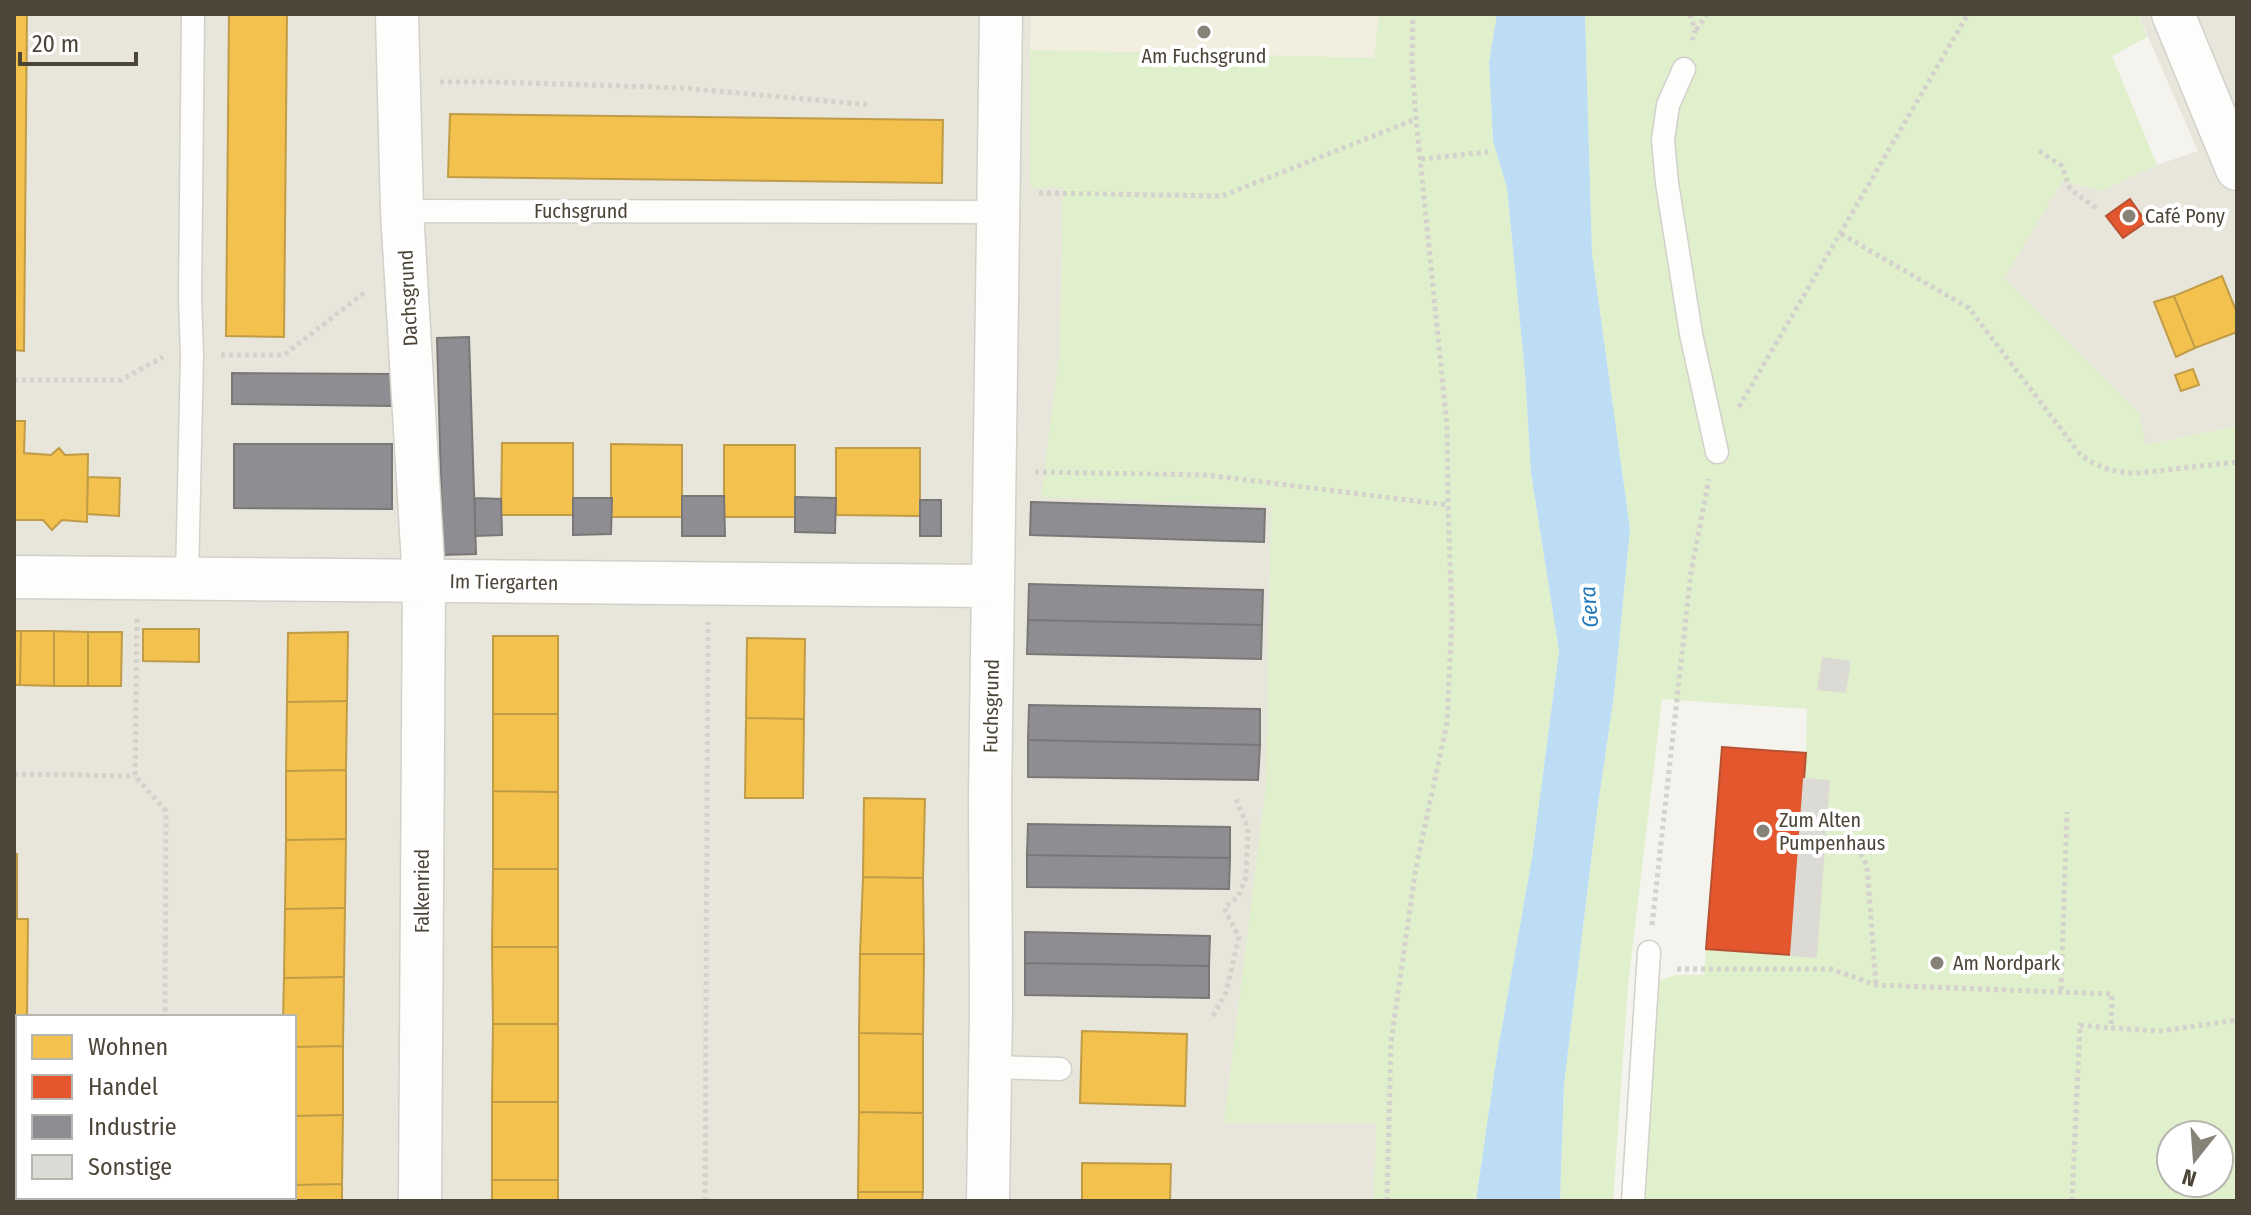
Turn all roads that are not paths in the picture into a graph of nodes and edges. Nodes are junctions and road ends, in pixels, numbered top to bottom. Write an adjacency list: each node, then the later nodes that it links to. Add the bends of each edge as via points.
1 (193, 14): 11 (lane)
2 (397, 14): 8 (street, Dachsgrund)
3 (1001, 14): 7 (street, Fuchsgrund)
4 (2173, 14): 6 (street)
5 (1684, 69): 9 (lane, via 1668,105 1663,140 1691,334)
6 (2237, 169)
7 (1000, 202): 8 (lane, Fuchsgrund); 13 (street, Fuchsgrund)
8 (402, 211): 12 (street, Dachsgrund)
9 (1717, 452)
10 (14, 577): 11 (street, Im Tiergarten)
11 (187, 578): 12 (street, Im Tiergarten)
12 (424, 581): 13 (street, Im Tiergarten); 17 (street, Falkenried)
13 (993, 586): 15 (street, Fuchsgrund)
14 (1649, 960): 19 (lane)
15 (990, 1067): 16 (lane); 18 (street, Fuchsgrund)
16 (1060, 1069)
17 (420, 1201)
18 (988, 1201)
19 (1633, 1201)

